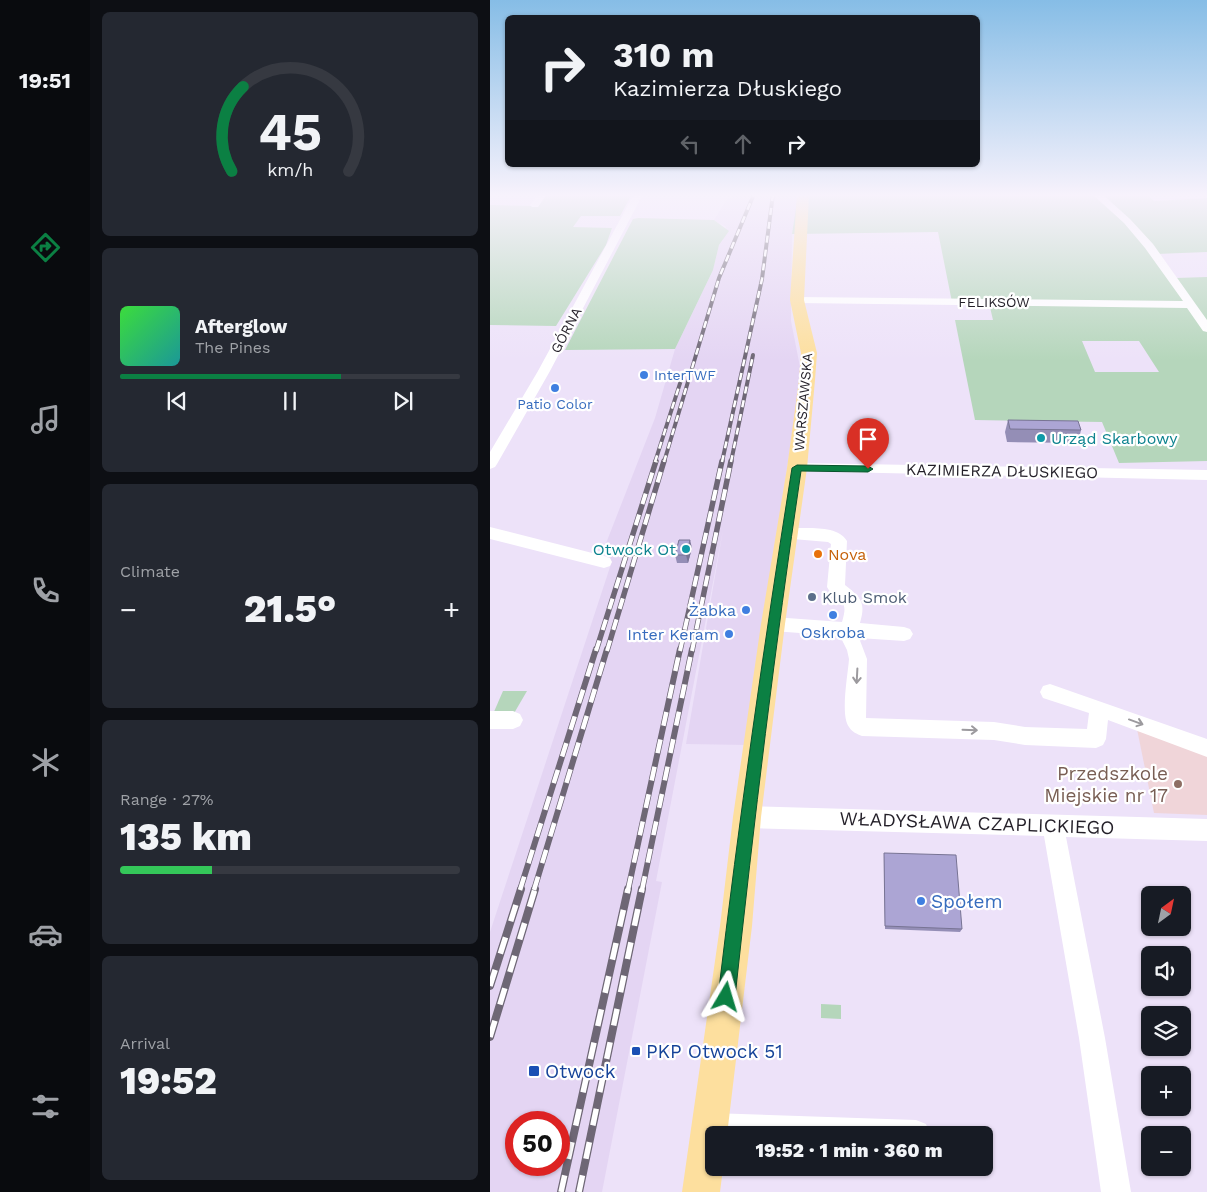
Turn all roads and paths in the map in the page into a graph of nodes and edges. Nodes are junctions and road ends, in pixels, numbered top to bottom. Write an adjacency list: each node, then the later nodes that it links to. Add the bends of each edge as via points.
1 (609, 250): 7 (street, GÓRNA)
2 (800, 250): 4 (main road, WARSZAWSKA)
3 (1152, 250): 5 (street)
4 (797, 300): 5 (street, FELIKSÓW); 8 (main road, WARSZAWSKA, via 809,353)
5 (1191, 305): 6 (street)
6 (1207, 328)
7 (490, 464)
8 (797, 468): 9 (street, KAZIMIERZA DŁUSKIEGO); 11 (main road, WARSZAWSKA)
9 (1207, 475)
10 (490, 533): 12 (street)
11 (786, 534): 13 (main road, WARSZAWSKA); 14 (street, via 831,536 839,541 836,586 852,601 855,609)
12 (604, 562)
13 (773, 624): 14 (street); 21 (main road, WARSZAWSKA)
14 (850, 630): 15 (street); 17 (street, one-way to 17, via 848,638 858,659 854,718 862,727 994,731 1025,736 1096,739)
15 (904, 634)
16 (1050, 692): 17 (street)
17 (1099, 708): 20 (street, one-way to 20)
18 (490, 720): 19 (street)
19 (513, 720)
20 (1207, 748)
21 (747, 817): 22 (street, WŁADYSŁAWA CZAPLICKIEGO); 24 (main road, WARSZAWSKA)
22 (1053, 826): 23 (street, WŁADYSŁAWA CZAPLICKIEGO); 27 (street)
23 (1207, 830)
24 (710, 1126)
25 (705, 1168): 26 (main road, WARSZAWSKA)
26 (702, 1192)
27 (1116, 1192)

